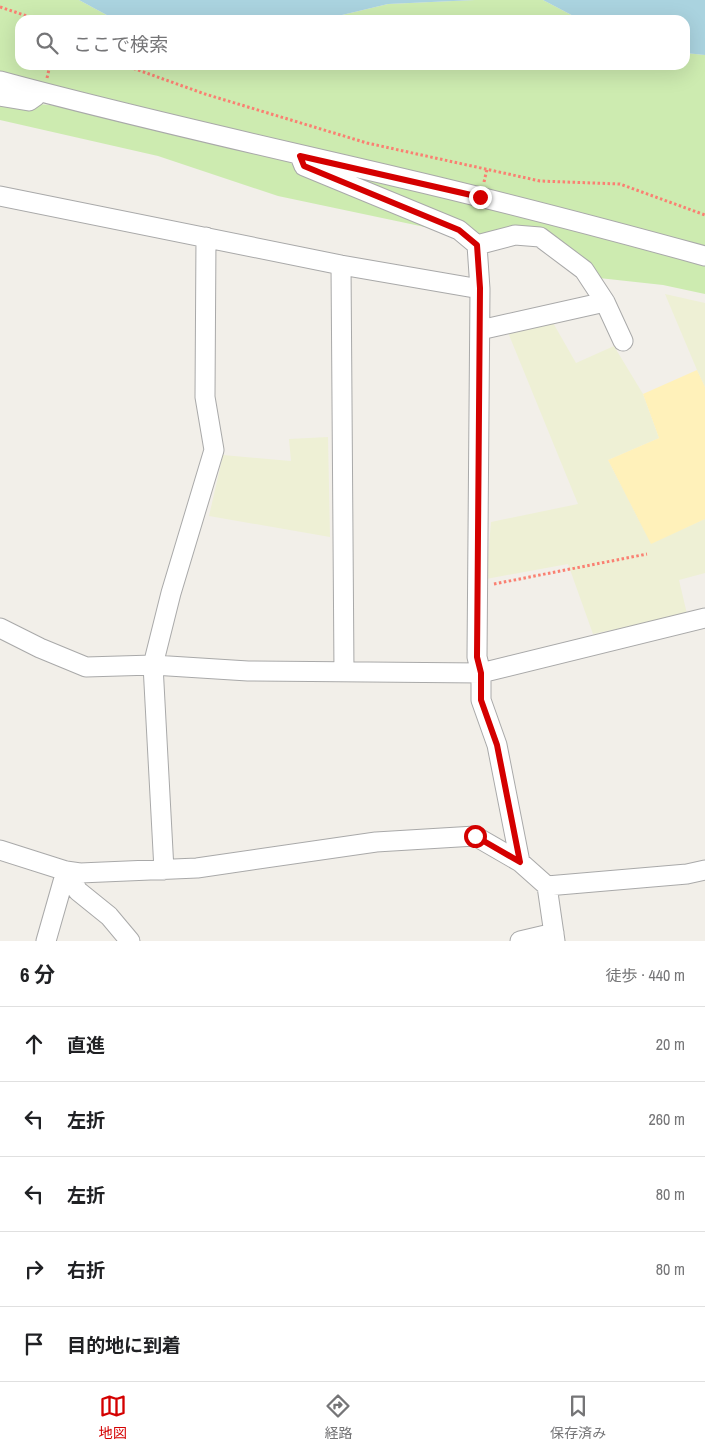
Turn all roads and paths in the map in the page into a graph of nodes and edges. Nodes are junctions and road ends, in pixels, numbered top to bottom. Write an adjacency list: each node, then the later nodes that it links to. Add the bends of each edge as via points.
1 (0, 7): 2 (path)
2 (24, 15)
3 (138, 70): 9 (path, via 205,94 367,143 540,181 620,184)
4 (0, 81): 5 (street)
5 (42, 92): 6 (street, via 29,100); 7 (street)
6 (0, 96)
7 (300, 156): 11 (street, via 304,166 459,230); 12 (street, via 397,176)
8 (0, 196): 10 (street)
9 (705, 215)
10 (206, 237): 13 (street); 22 (street, via 205,397 214,450)
11 (477, 245): 14 (street); 15 (street, via 515,235 540,237 584,270)
12 (705, 256)
13 (341, 265): 14 (street); 23 (street)
14 (480, 288): 16 (street)
15 (605, 302): 16 (street); 17 (street)
16 (480, 330): 19 (street)
17 (623, 341)
18 (647, 554): 19 (path)
19 (479, 587): 24 (street, via 477,657)
20 (705, 618): 24 (street)
21 (0, 628): 22 (street, via 86,667)
22 (153, 665): 23 (street, via 248,671); 27 (street)
23 (344, 672): 24 (street)
24 (481, 673): 26 (street, via 481,700 497,745)
25 (0, 850): 29 (street)
26 (520, 862): 27 (street, via 475,836 376,842); 30 (street)
27 (164, 870): 29 (street)
28 (705, 870): 30 (street)
29 (66, 872): 32 (street); 33 (street, via 78,891 109,916)
30 (546, 886): 31 (street)
31 (554, 937): 34 (street)
32 (46, 941)
33 (130, 941)
34 (520, 941)

